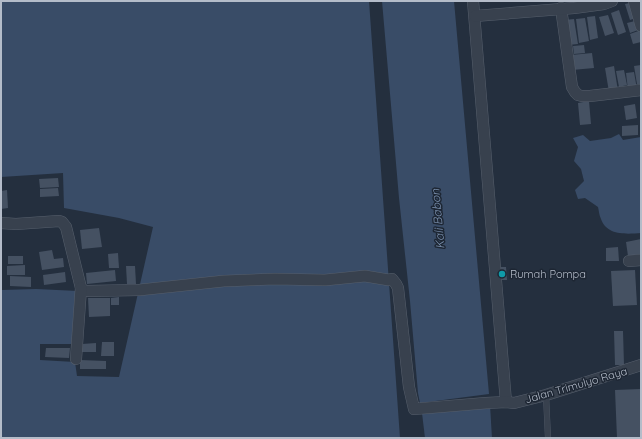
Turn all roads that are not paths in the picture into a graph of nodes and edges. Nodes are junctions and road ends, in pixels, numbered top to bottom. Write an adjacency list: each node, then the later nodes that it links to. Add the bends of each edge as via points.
1 (474, 1): 5 (street)
2 (612, 1): 4 (street)
3 (634, 1): 6 (street)
4 (561, 8): 5 (street); 7 (street, via 572,87 575,92 578,95 590,96)
5 (475, 16): 15 (street)
6 (641, 26)
7 (641, 90)
8 (1, 223): 11 (street, via 62,222 66,227)
9 (641, 260): 10 (street)
10 (629, 261)
11 (81, 288): 12 (street); 15 (street, Jalan Trimulyo Raya, via 87,291 139,290 224,281 325,280 366,276 392,279 398,288 409,387 414,409)
12 (76, 359)
13 (641, 365): 14 (street, Jalan Trimulyo Raya)
14 (546, 395): 15 (street, Jalan Trimulyo Raya, via 514,403); 16 (lane)
15 (506, 402)
16 (548, 438)

